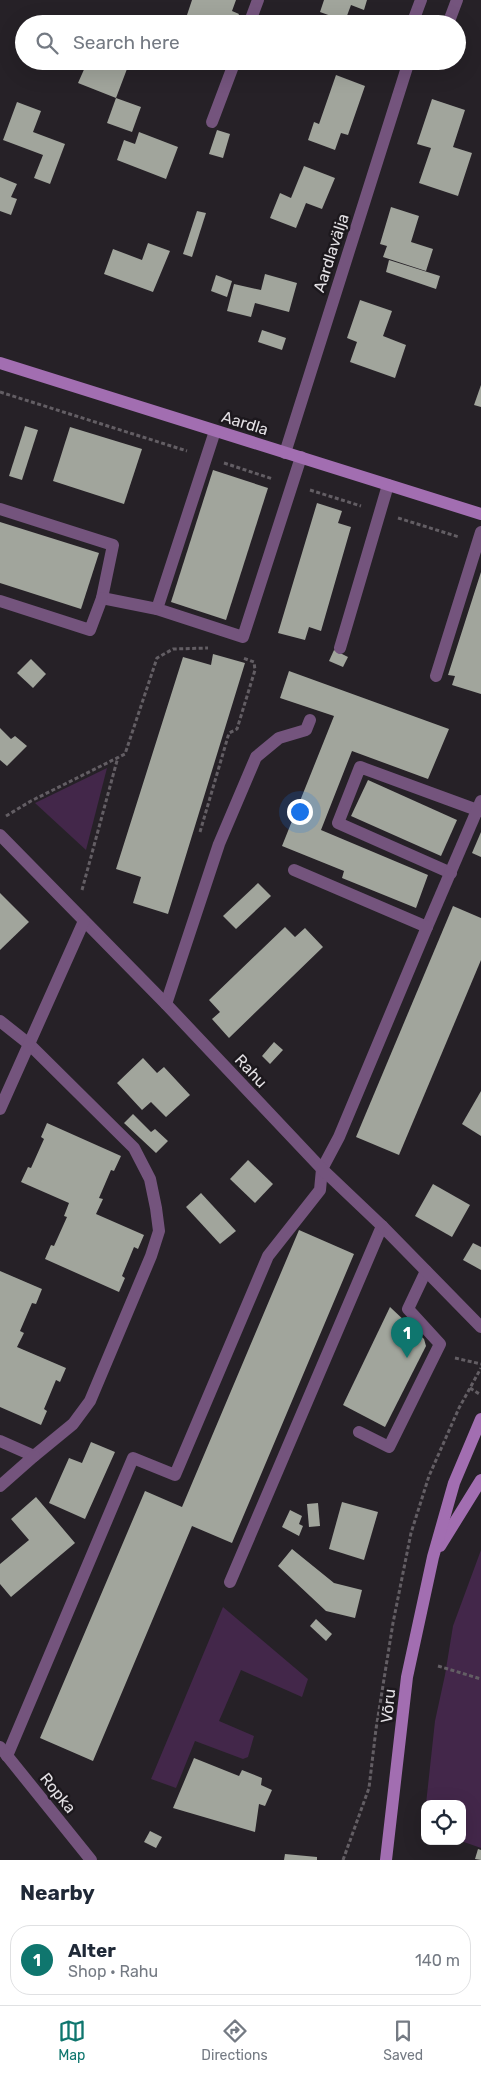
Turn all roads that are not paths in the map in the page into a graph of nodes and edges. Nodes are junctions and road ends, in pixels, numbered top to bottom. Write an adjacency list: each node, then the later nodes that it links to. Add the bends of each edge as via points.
1 (258, 0): 4 (street)
2 (421, 0): 5 (street)
3 (457, 0): 6 (street)
4 (252, 15)
5 (415, 15)
6 (451, 15)
7 (232, 70): 9 (street)
8 (407, 70): 12 (street, Aardlavälja)
9 (212, 122)
10 (0, 363): 11 (main road, Aardla)
11 (215, 431): 12 (main road, Aardla); 20 (street)
12 (285, 452): 13 (main road, Aardla)
13 (301, 457): 14 (main road, Aardla); 20 (street, via 243,637)
14 (388, 485): 16 (main road, Aardla); 21 (street)
15 (0, 509): 18 (street, via 113,545)
16 (481, 514)
17 (479, 538): 22 (street)
18 (102, 598): 19 (street, via 90,630); 20 (street)
19 (0, 601)
20 (157, 609)
21 (340, 648)
22 (436, 676)
23 (310, 720): 30 (street, via 306,730 279,738 256,757 219,844)
24 (479, 806): 27 (street); 27 (street, via 360,767 338,823)
25 (0, 835): 28 (street, Rahu)
26 (294, 870): 29 (street)
27 (450, 873): 29 (street)
28 (84, 921): 30 (street, Rahu); 32 (street)
29 (427, 927): 34 (street, via 339,1137)
30 (166, 1004): 34 (street, Rahu)
31 (0, 1021): 32 (street)
32 (29, 1044): 33 (street); 41 (street, via 134,1148 150,1179 159,1231 90,1401 73,1424)
33 (0, 1109)
34 (322, 1169): 35 (street, Rahu); 46 (street, via 320,1190 268,1256 175,1475 133,1458)
35 (382, 1226): 36 (street, Rahu); 45 (street)
36 (426, 1271): 37 (street, Rahu); 39 (street, via 408,1309 440,1344 436,1354 389,1447)
37 (481, 1328)
38 (481, 1419): 44 (main road, Võru, via 454,1483)
39 (359, 1432)
40 (0, 1441): 41 (street)
41 (34, 1456): 43 (street)
42 (481, 1480): 44 (main road, Võru)
43 (0, 1486)
44 (433, 1557): 48 (main road, Võru, via 407,1677)
45 (230, 1582)
46 (3, 1751): 47 (street, Ropka)
47 (91, 1860)
48 (386, 1860)

